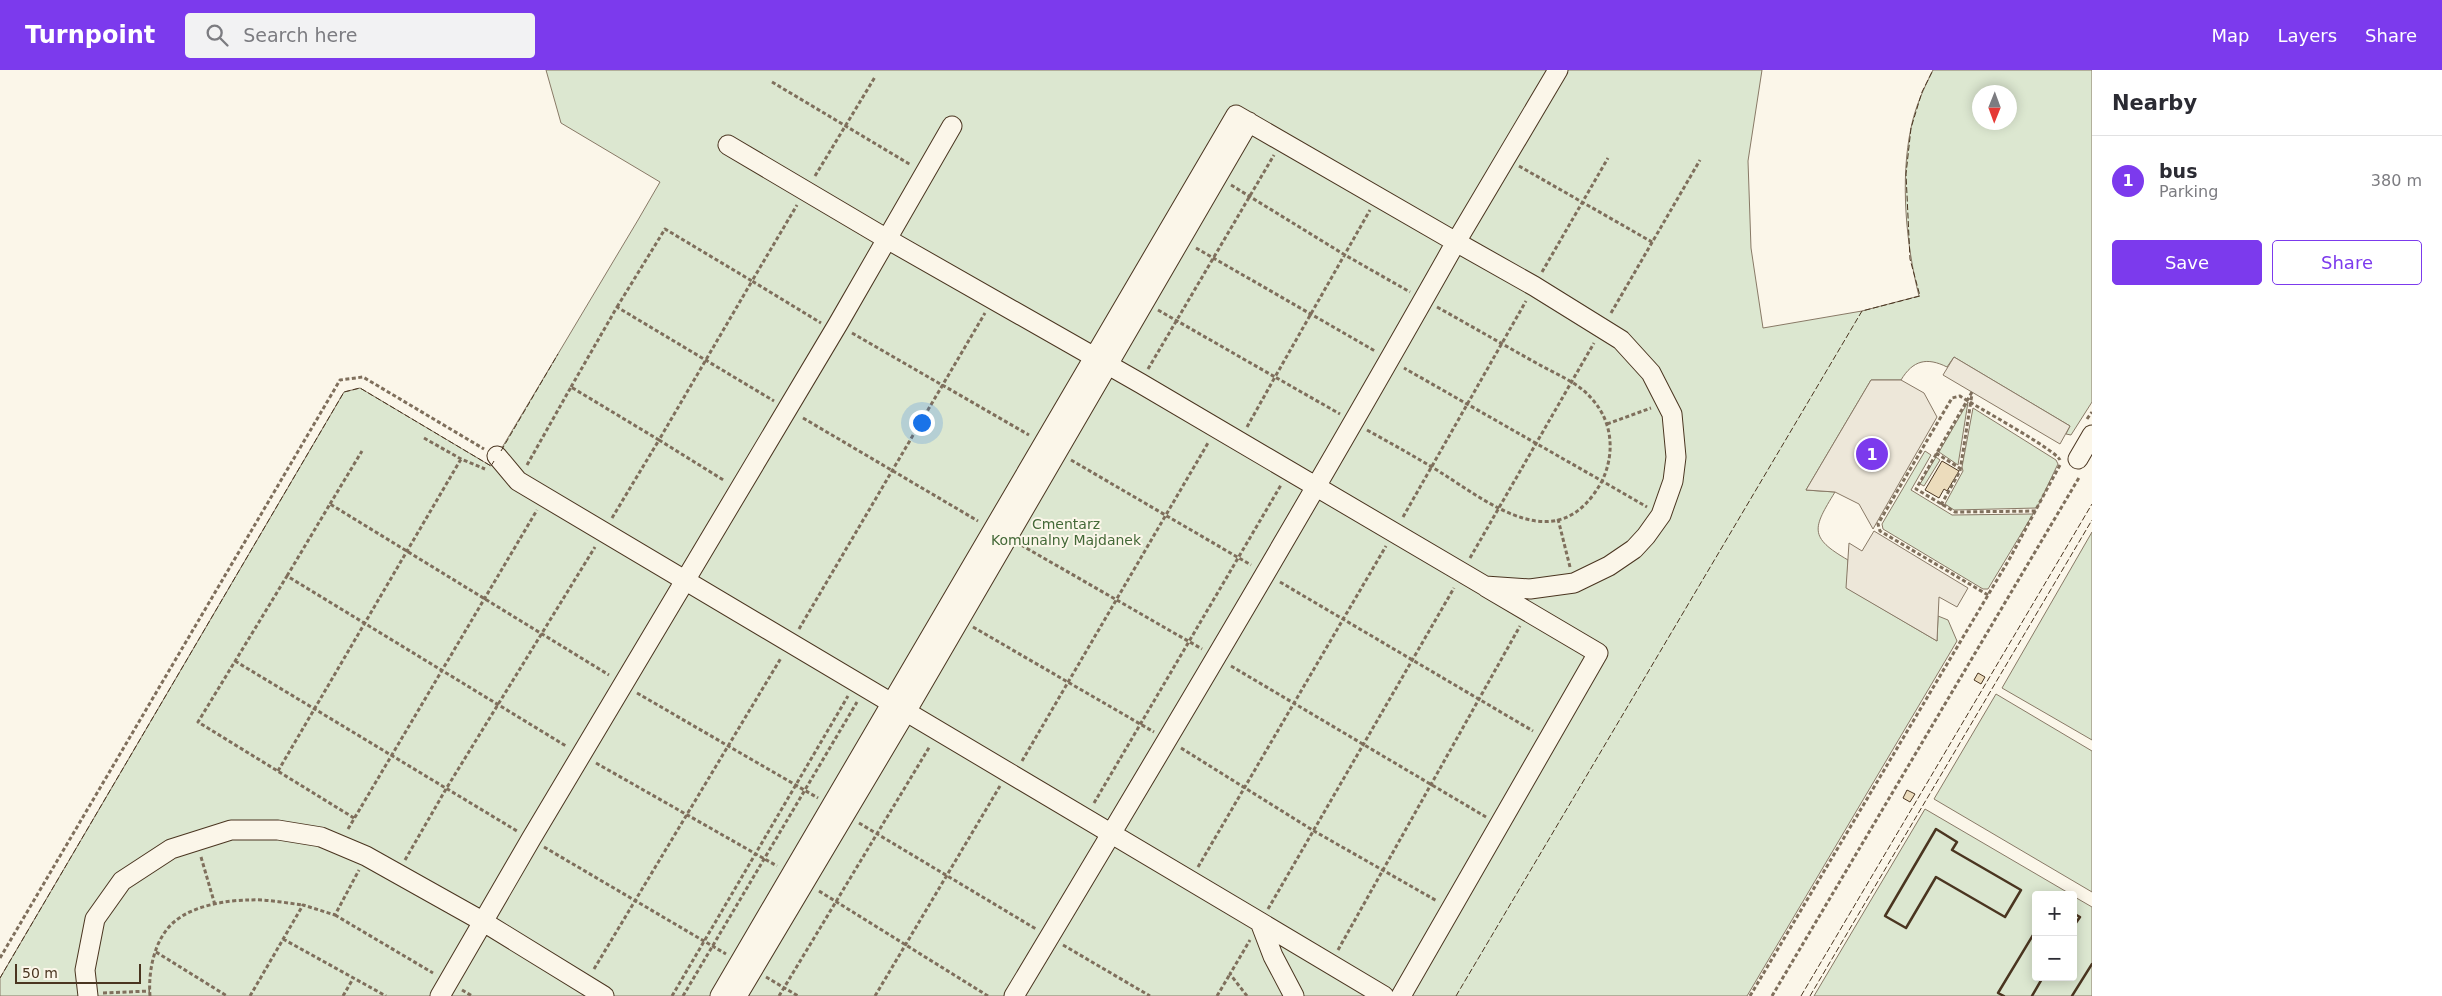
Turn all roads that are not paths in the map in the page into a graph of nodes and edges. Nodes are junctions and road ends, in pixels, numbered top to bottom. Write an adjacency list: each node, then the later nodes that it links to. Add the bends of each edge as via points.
1 (1558, 70): 6 (street)
2 (1249, 122): 6 (street); 7 (street, via 1144,302); 7 (street, via 1236,115)
3 (952, 126): 5 (street)
4 (728, 145): 5 (street)
5 (888, 240): 7 (street); 13 (street)
6 (1456, 242): 11 (street); 14 (street, via 1603,328 1630,349 1651,373 1667,402 1674,427 1676,457 1673,481 1661,515 1634,548 1609,566 1574,583 1530,589)
7 (1101, 361): 11 (street); 12 (street)
8 (2087, 431): 10 (street)
9 (497, 456): 13 (street, via 518,481)
10 (2072, 462)
11 (1315, 487): 14 (street); 16 (street)
12 (1000, 533): 15 (street); 15 (street, via 959,619)
13 (686, 581): 15 (street); 18 (street)
14 (1485, 586): 28 (street, via 1527,614 1598,653)
15 (899, 708): 16 (street); 17 (street)
16 (1110, 834): 19 (street); 25 (street)
17 (798, 878): 23 (street, via 740,961); 24 (street)
18 (482, 921): 20 (street); 21 (street, via 340,843 278,830 231,830 171,849 122,881 95,919 85,970); 22 (street)
19 (1260, 922): 26 (street); 27 (street)
20 (444, 989)
21 (88, 995)
22 (604, 996)
23 (720, 996)
24 (737, 996)
25 (1014, 996)
26 (1294, 996)
27 (1384, 996)
28 (1401, 996)

